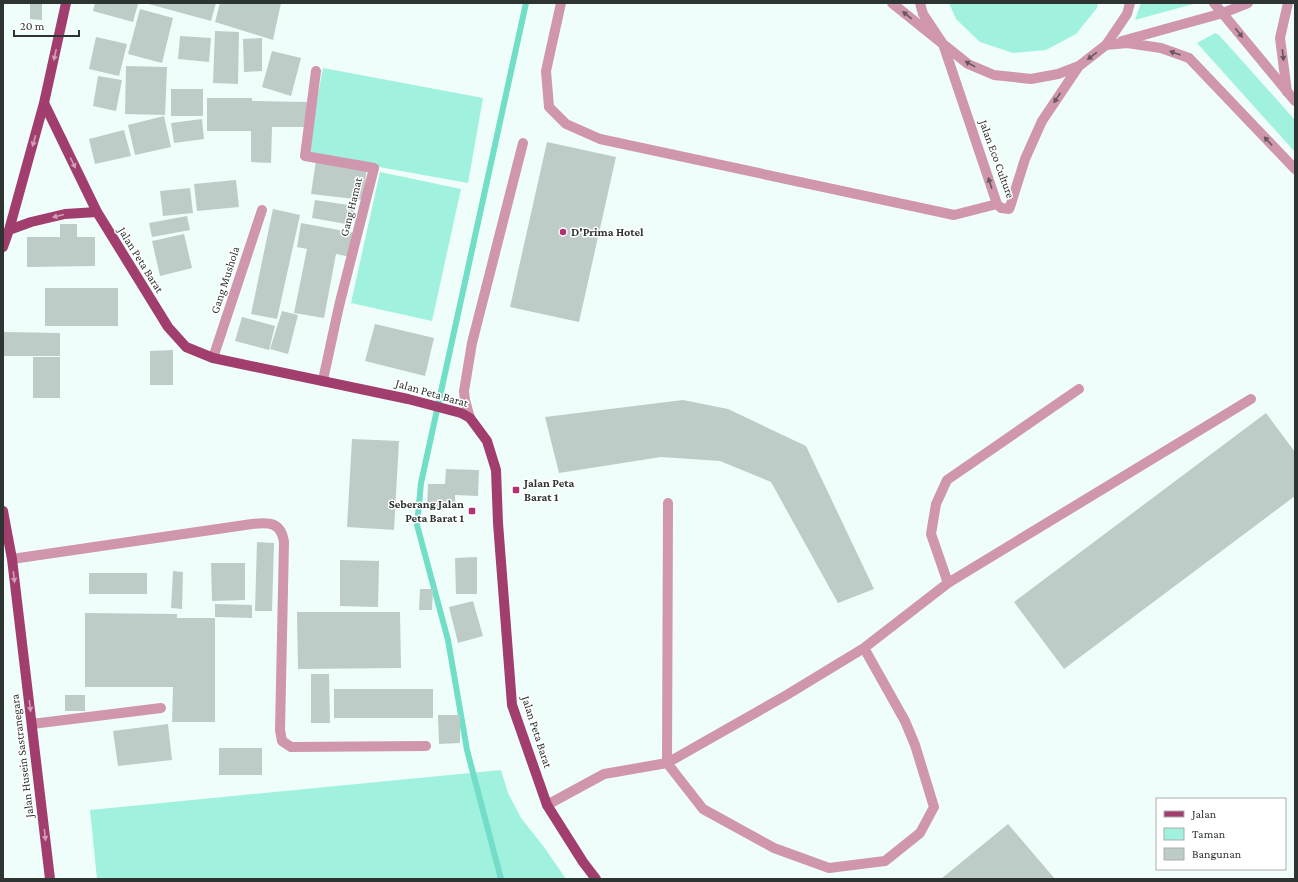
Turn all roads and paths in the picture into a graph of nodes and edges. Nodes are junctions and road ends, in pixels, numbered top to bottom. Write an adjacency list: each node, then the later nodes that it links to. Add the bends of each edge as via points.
1 (66, 3): 16 (main road, one-way to 16)
2 (561, 3): 19 (street, via 546,71 549,107 566,124 600,139 954,215)
3 (892, 3): 10 (street, one-way to 3)
4 (920, 3): 10 (street, via 923,14)
5 (1130, 3): 11 (street, via 1127,14)
6 (1214, 3): 9 (street)
7 (1248, 3): 9 (street)
8 (1288, 3): 14 (street, one-way to 14, via 1280,38)
9 (1223, 12): 11 (street); 14 (street, one-way to 14)
10 (943, 44): 12 (street, one-way to 10, via 1058,74 1031,79 994,75 968,64); 19 (street, Jalan Eco Culture, one-way to 10)
11 (1106, 46): 12 (street, one-way to 12); 18 (street, one-way to 11, via 1189,58 1161,48 1127,43)
12 (1079, 66): 19 (street, Jalan Eco Culture, one-way to 19, via 1042,121 1009,209 1001,208)
13 (316, 70): 25 (street, Gang Hamat, via 305,156 374,168)
14 (1287, 92): 15 (street)
15 (1295, 101)
16 (44, 103): 21 (main road, Jalan Peta Barat, one-way to 21); 22 (main road, one-way to 22)
17 (523, 143): 28 (street, via 472,344 464,392)
18 (1295, 169)
19 (997, 204)
20 (262, 210): 24 (street, Gang Mushola)
21 (97, 212): 22 (main road, one-way to 22, via 65,214); 24 (main road, Jalan Peta Barat, via 168,327 186,347)
22 (9, 230): 23 (main road)
23 (3, 246)
24 (213, 358): 25 (main road, Jalan Peta Barat)
25 (323, 380): 28 (main road, Jalan Peta Barat, via 408,399 461,413)
26 (1079, 389): 32 (street, via 947,480 936,504 931,534)
27 (1251, 399): 32 (street)
28 (470, 418): 38 (main road, Jalan Peta Barat, via 487,441 496,470 512,705)
29 (668, 502): 37 (street)
30 (3, 511): 31 (main road, Jalan Husein Sastranegara)
31 (12, 559): 35 (main road, Jalan Husein Sastranegara, one-way to 35); 36 (street, via 252,524 266,523 276,526 283,533 284,542 280,730 282,741 290,747)
32 (948, 583): 33 (street)
33 (864, 648): 37 (street); 37 (street, via 905,721 934,807 920,833 885,861 829,868 774,848 703,810)
34 (162, 708): 35 (street)
35 (32, 724): 39 (main road, Jalan Husein Sastranegara, one-way to 39)
36 (426, 746)
37 (667, 763): 38 (street, via 604,774)
38 (547, 805): 40 (main road, Jalan Peta Barat)
39 (50, 879)
40 (596, 879)

